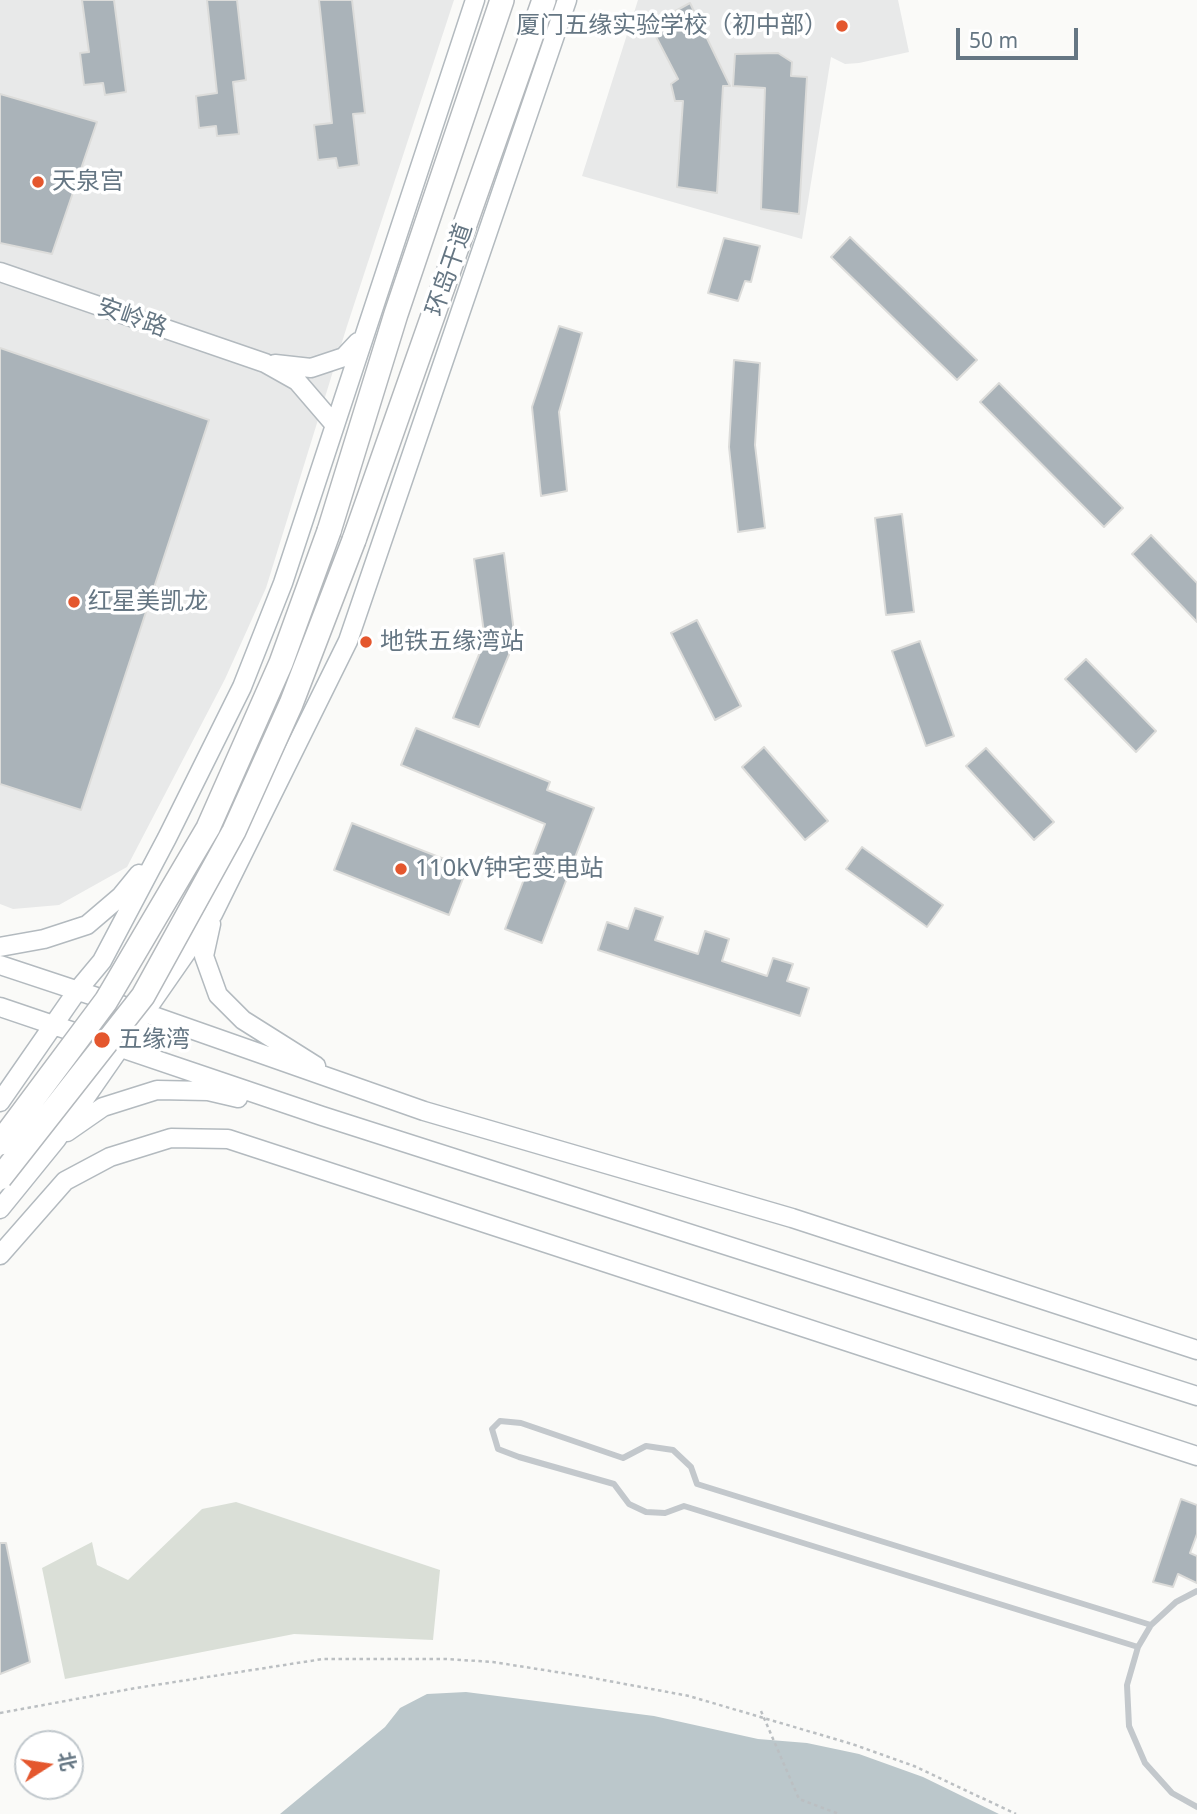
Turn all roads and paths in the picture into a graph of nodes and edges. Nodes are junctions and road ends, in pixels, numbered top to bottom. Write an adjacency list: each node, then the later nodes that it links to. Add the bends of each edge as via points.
1 (475, 0): 6 (main road)
2 (502, 0): 22 (highway, 环岛干道, bridge, via 281,663 208,828 106,1001)
3 (544, 0): 23 (highway, 环岛干道, bridge, via 354,540 291,704 234,831 144,996)
4 (567, 0): 10 (main road, via 348,640)
5 (0, 272): 7 (main road, 安岭路)
6 (362, 338): 7 (main road, via 344,357 311,368); 8 (main road)
7 (265, 363): 8 (main road, via 298,381)
8 (334, 424): 9 (main road, via 248,674)
9 (167, 838): 11 (main road, via 121,896 87,925); 13 (main road, via 102,961)
10 (213, 915): 15 (main road); 18 (main road, via 204,956 218,995 243,1020)
11 (0, 947)
12 (0, 965): 13 (main road)
13 (77, 991): 15 (main road); 16 (main road)
14 (0, 1007): 16 (main road)
15 (145, 1013): 17 (main road); 18 (main road)
16 (54, 1024): 17 (main road); 19 (main road)
17 (121, 1047): 20 (main road); 21 (main road)
18 (345, 1085): 26 (main road, via 792,1218)
19 (0, 1102)
20 (323, 1116): 21 (main road, via 208,1091 157,1090 103,1107); 27 (main road)
21 (56, 1140): 24 (main road)
22 (0, 1143)
23 (0, 1178)
24 (0, 1209)
25 (0, 1255): 28 (main road, via 65,1181 110,1157 170,1138 228,1139)
26 (1197, 1350)
27 (1197, 1396)
28 (1197, 1456)
29 (1197, 1591): 30 (lane, via 1176,1602)
30 (1152, 1625): 31 (lane); 31 (lane, via 697,1484 691,1466 673,1450 646,1446 623,1458 521,1423 500,1421 492,1429 498,1449 614,1484 629,1504 646,1513 684,1506)
31 (1138, 1647): 35 (lane, via 1127,1685 1129,1726 1145,1763 1172,1793)
32 (761, 1711): 34 (path)
33 (0, 1713): 34 (path, via 323,1659 446,1659 582,1676 689,1696)
34 (764, 1718): 36 (path, via 800,1799); 37 (path, via 914,1766)
35 (1197, 1807)
36 (839, 1814)
37 (1016, 1814)

